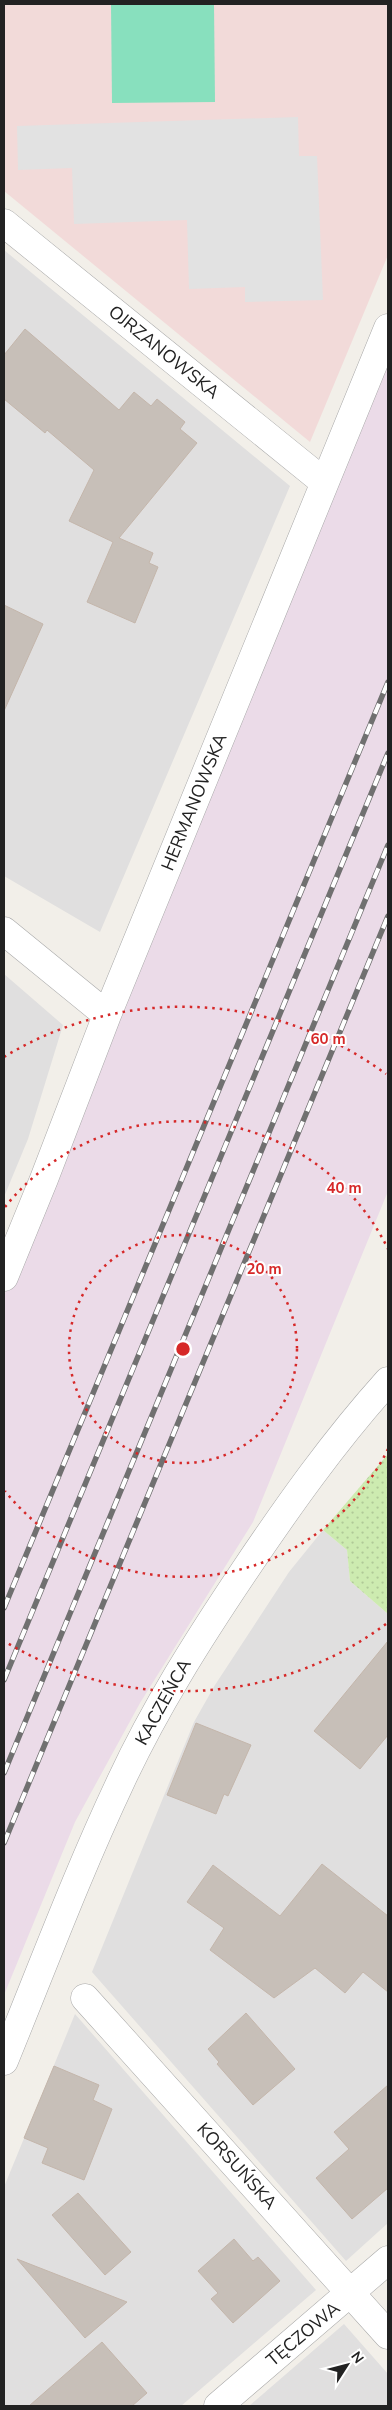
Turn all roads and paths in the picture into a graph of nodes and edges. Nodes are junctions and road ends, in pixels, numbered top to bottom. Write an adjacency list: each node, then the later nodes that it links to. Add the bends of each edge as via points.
1 (4, 223): 3 (street, OJRZANOWSKA)
2 (388, 328): 3 (street, HERMANOWSKA)
3 (324, 482): 5 (street, HERMANOWSKA)
4 (4, 931): 5 (street)
5 (107, 1015): 6 (street, HERMANOWSKA)
6 (4, 1277)
7 (388, 1381): 9 (street, KACZEŃCA, via 311,1474 206,1628 158,1708 88,1855)
8 (85, 1998): 11 (street, KORSUŃSKA)
9 (4, 2061)
10 (388, 2260): 11 (street, TĘCZOWA)
11 (351, 2293): 12 (street, KORSUŃSKA); 13 (street, TĘCZOWA)
12 (388, 2335)
13 (218, 2406)

